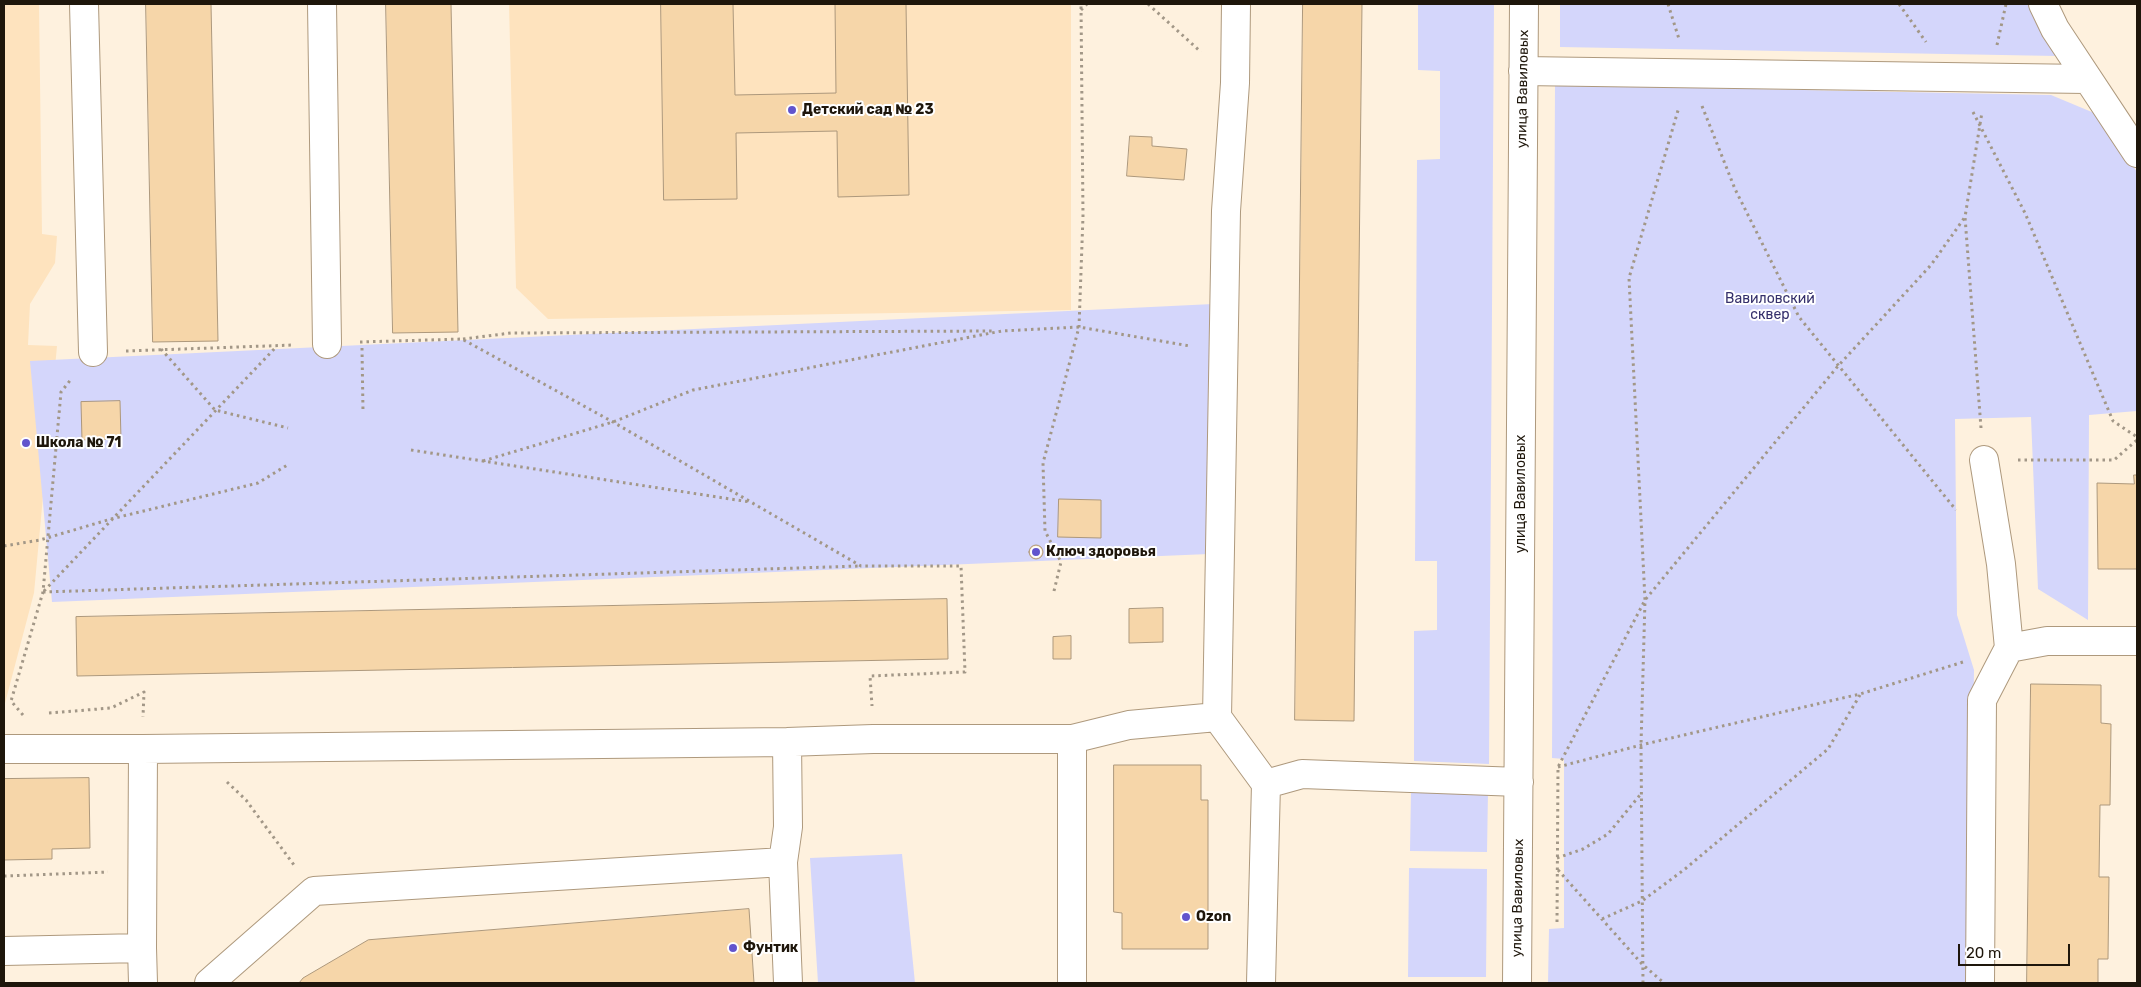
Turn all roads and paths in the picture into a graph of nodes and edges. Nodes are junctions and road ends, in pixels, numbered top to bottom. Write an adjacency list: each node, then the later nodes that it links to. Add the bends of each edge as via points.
1 (84, 4): 29 (street)
2 (322, 4): 26 (street)
3 (1081, 4): 12 (path)
4 (1088, 4): 12 (path)
5 (1148, 4): 18 (path)
6 (1236, 4): 18 (street)
7 (1524, 4): 13 (street, улица Вавиловых)
8 (1668, 4): 14 (path)
9 (1899, 4): 15 (path)
10 (2006, 4): 16 (path)
11 (2043, 4): 17 (street)
12 (1081, 10): 22 (path, via 1083,216)
13 (1523, 71): 14 (street); 66 (street, улица Вавиловых)
14 (1689, 73): 15 (street); 31 (path, via 1735,189 1799,317); 49 (path, via 1629,278)
15 (1950, 76): 16 (street); 19 (path)
16 (1990, 77): 17 (street); 19 (path)
17 (2086, 79): 20 (street)
18 (1235, 83): 30 (street, via 1226,211)
19 (1980, 121): 21 (path); 36 (path, via 2025,213 2112,420)
20 (2137, 153)
21 (1965, 217): 31 (path, via 1931,265); 38 (path)
22 (1079, 327): 23 (path); 30 (path); 47 (path, via 1043,463 1045,531 1061,562)
23 (1002, 331): 24 (path, via 511,334); 34 (path, via 692,390)
24 (462, 339): 25 (path); 34 (path)
25 (362, 342): 26 (path); 33 (path)
26 (327, 344): 27 (path)
27 (278, 346): 28 (path); 32 (path)
28 (161, 349): 29 (path); 32 (path)
29 (93, 352): 44 (path, via 61,392)
30 (1224, 352): 57 (street)
31 (1838, 366): 42 (path); 49 (path)
32 (216, 410): 35 (path); 43 (path)
33 (363, 411)
34 (613, 422): 39 (path); 41 (path)
35 (288, 428)
36 (2137, 439): 38 (path, via 2114,460)
37 (411, 450): 39 (path)
38 (1984, 460): 51 (street, via 2001,564)
39 (482, 461): 41 (path)
40 (289, 464): 43 (path, via 258,483)
41 (753, 502): 46 (path)
42 (1958, 513)
43 (111, 519): 44 (path); 48 (path)
44 (48, 538): 45 (path); 48 (path)
45 (4, 546)
46 (861, 566): 48 (path); 58 (path, via 961,566 965,672 870,676)
47 (1054, 591)
48 (43, 592): 53 (path)
49 (1645, 600): 61 (path); 65 (path)
50 (2137, 641): 51 (street, via 2048,641)
51 (2009, 648): 52 (path); 89 (street, via 1982,700)
52 (1860, 694): 61 (path); 75 (path, via 1828,749 1686,869)
53 (11, 701)
54 (33, 714): 56 (path)
55 (43, 714): 63 (path, via 111,708 144,692)
56 (23, 715)
57 (1216, 716): 59 (street, via 1129,725); 67 (street)
58 (873, 739): 59 (street); 60 (street)
59 (1072, 739): 84 (street)
60 (787, 742): 64 (street); 70 (street, via 788,827)
61 (1641, 745): 65 (path); 68 (path)
62 (4, 749): 63 (street)
63 (143, 749): 64 (street); 72 (street)
64 (193, 749): 74 (path, via 246,800)
65 (1558, 767): 69 (path)
66 (1519, 782): 67 (street, via 1302,774); 86 (street, улица Вавиловых)
67 (1266, 784): 85 (street)
68 (1641, 794): 69 (path, via 1608,834 1583,849); 75 (path)
69 (1558, 858): 71 (path)
70 (783, 862): 74 (street); 83 (street)
71 (1558, 870): 76 (path); 77 (path)
72 (143, 871): 73 (path); 78 (street)
73 (4, 876)
74 (314, 891): 82 (street)
75 (1642, 900): 76 (path); 80 (path)
76 (1602, 919): 80 (path)
77 (1557, 922)
78 (142, 948): 79 (street); 81 (street)
79 (4, 951)
80 (1642, 964): 87 (path); 88 (path)
81 (143, 983)
82 (209, 983)
83 (788, 983)
84 (1072, 983)
85 (1261, 983)
86 (1517, 983)
87 (1643, 983)
88 (1664, 983)
89 (1980, 983)

